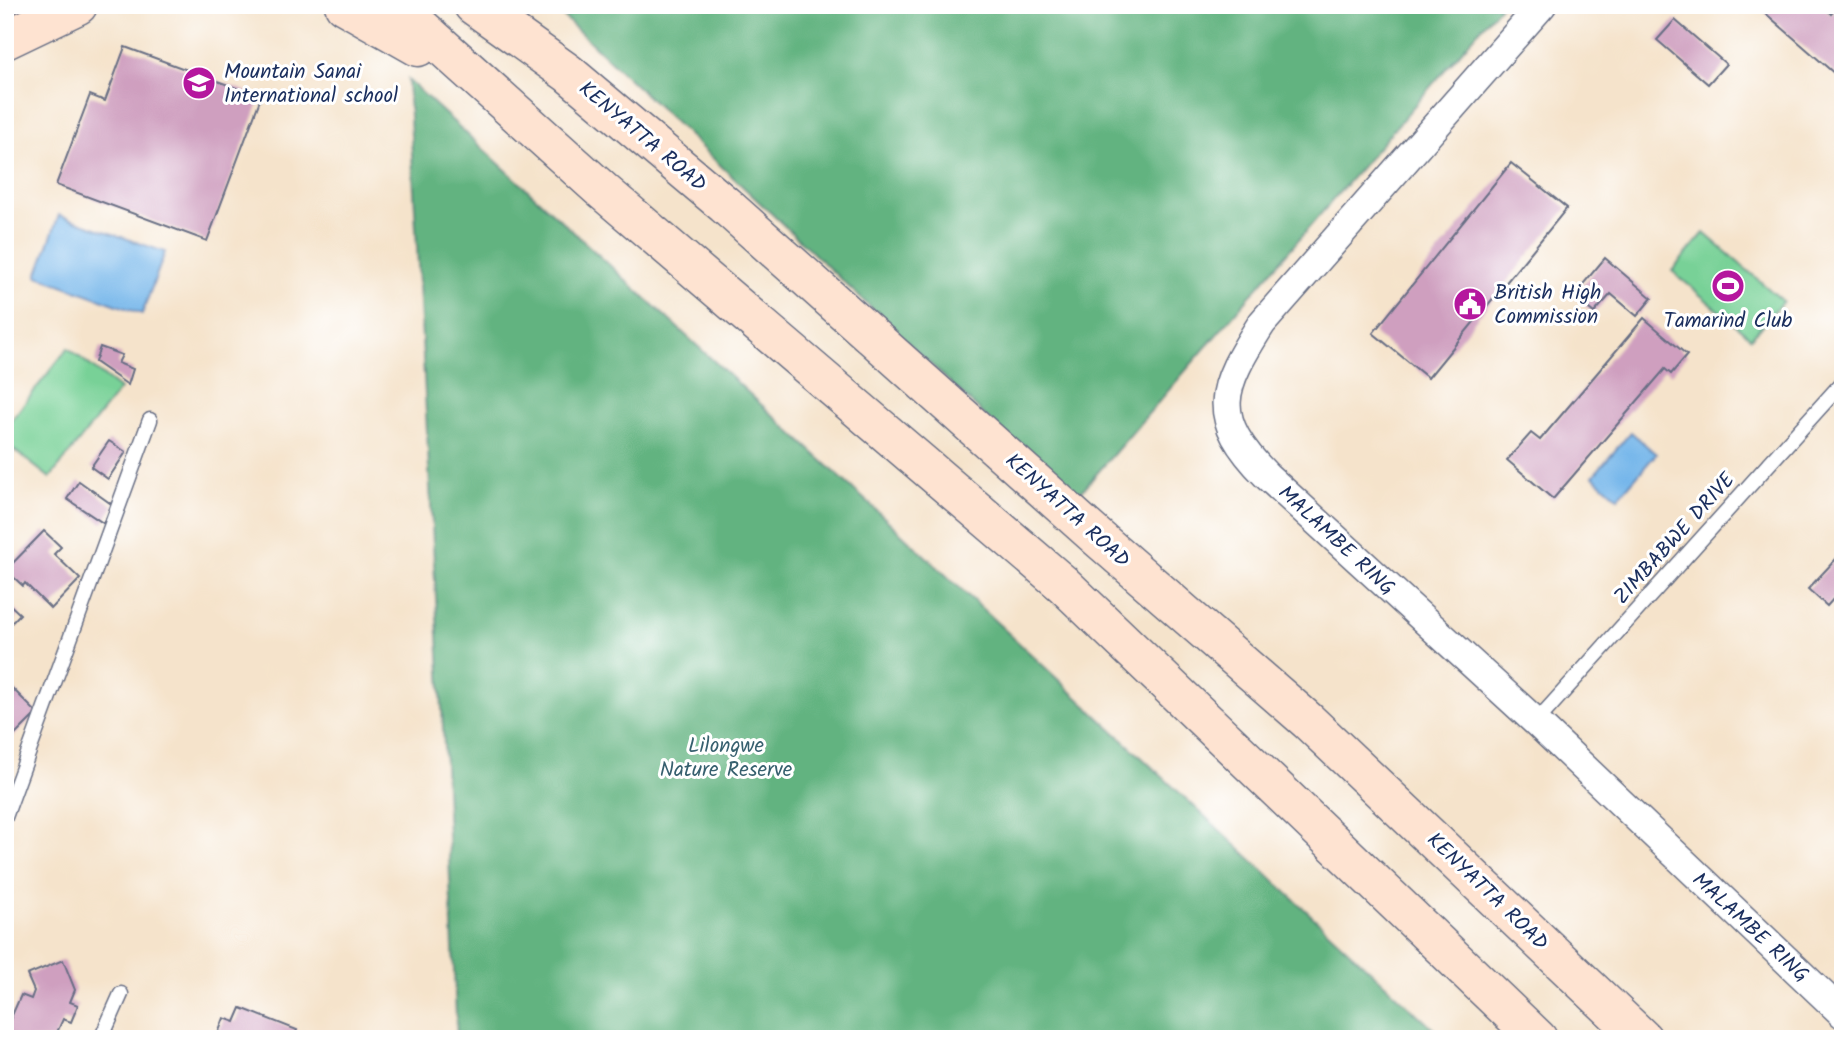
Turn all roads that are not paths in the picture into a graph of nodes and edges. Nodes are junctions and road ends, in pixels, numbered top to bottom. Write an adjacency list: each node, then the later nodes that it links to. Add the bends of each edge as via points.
1 (28, 5): 7 (main road)
2 (78, 5): 8 (main road)
3 (344, 5): 9 (main road)
4 (396, 5): 9 (main road)
5 (473, 5): 18 (main road, KENYATTA ROAD, via 568,73 725,205 1308,721)
6 (1542, 5): 12 (street, MALAMBE RING, via 1262,324 1230,377 1226,398 1227,417 1246,455)
7 (5, 34)
8 (5, 40)
9 (486, 88): 17 (main road, via 1063,584)
10 (1843, 382): 12 (lane, ZIMBABWE DRIVE)
11 (150, 420): 13 (lane)
12 (1535, 722): 15 (street, MALAMBE RING)
13 (5, 817)
14 (121, 994): 16 (lane)
15 (1843, 1014)
16 (101, 1039)
17 (1538, 1039)
18 (1643, 1039)

